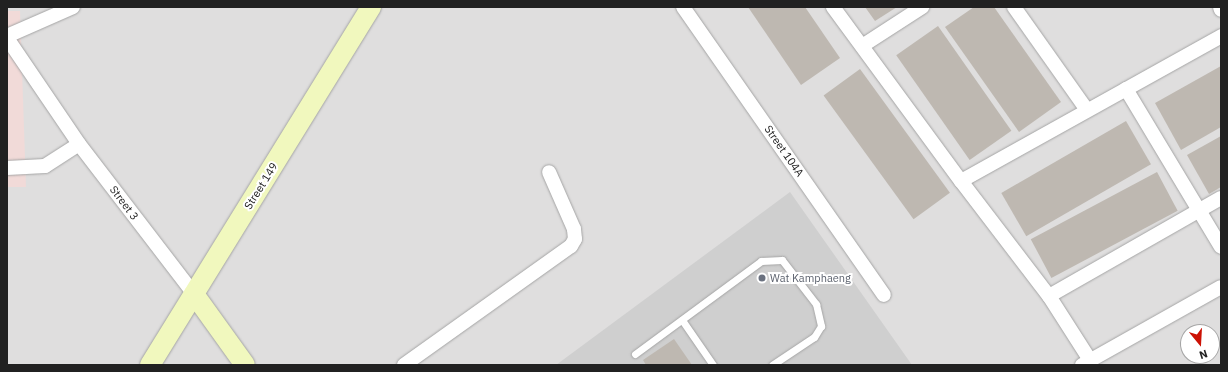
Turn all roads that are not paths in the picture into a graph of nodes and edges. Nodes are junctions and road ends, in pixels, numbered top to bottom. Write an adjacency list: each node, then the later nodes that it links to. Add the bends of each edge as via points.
1 (73, 7): 10 (street)
2 (372, 7): 22 (street, Street 149)
3 (683, 7): 23 (street, Street 104A)
4 (833, 7): 11 (street)
5 (922, 7): 11 (street)
6 (1014, 7): 13 (street)
7 (1220, 7): 8 (street)
8 (1221, 10)
9 (1221, 36): 12 (street)
10 (7, 37): 14 (street, Street 3)
11 (862, 46): 17 (street)
12 (1126, 89): 13 (street); 19 (street)
13 (1087, 110): 17 (street)
14 (79, 144): 15 (street, via 45,166); 22 (street, Street 3)
15 (7, 168)
16 (549, 172): 30 (street, via 574,229 575,239 572,246)
17 (961, 181): 24 (street)
18 (1221, 198): 19 (street)
19 (1199, 211): 20 (street); 24 (street)
20 (1221, 247)
21 (1221, 287): 27 (street)
22 (194, 294): 28 (street, Street 149); 29 (street, Street 3)
23 (884, 295)
24 (1049, 296): 27 (street)
25 (682, 320): 26 (lane); 31 (lane); 32 (lane, via 761,261 782,260 816,304 822,326 814,338)
26 (635, 354)
27 (1086, 363)
28 (150, 365)
29 (245, 365)
30 (404, 365)
31 (713, 365)
32 (772, 365)

